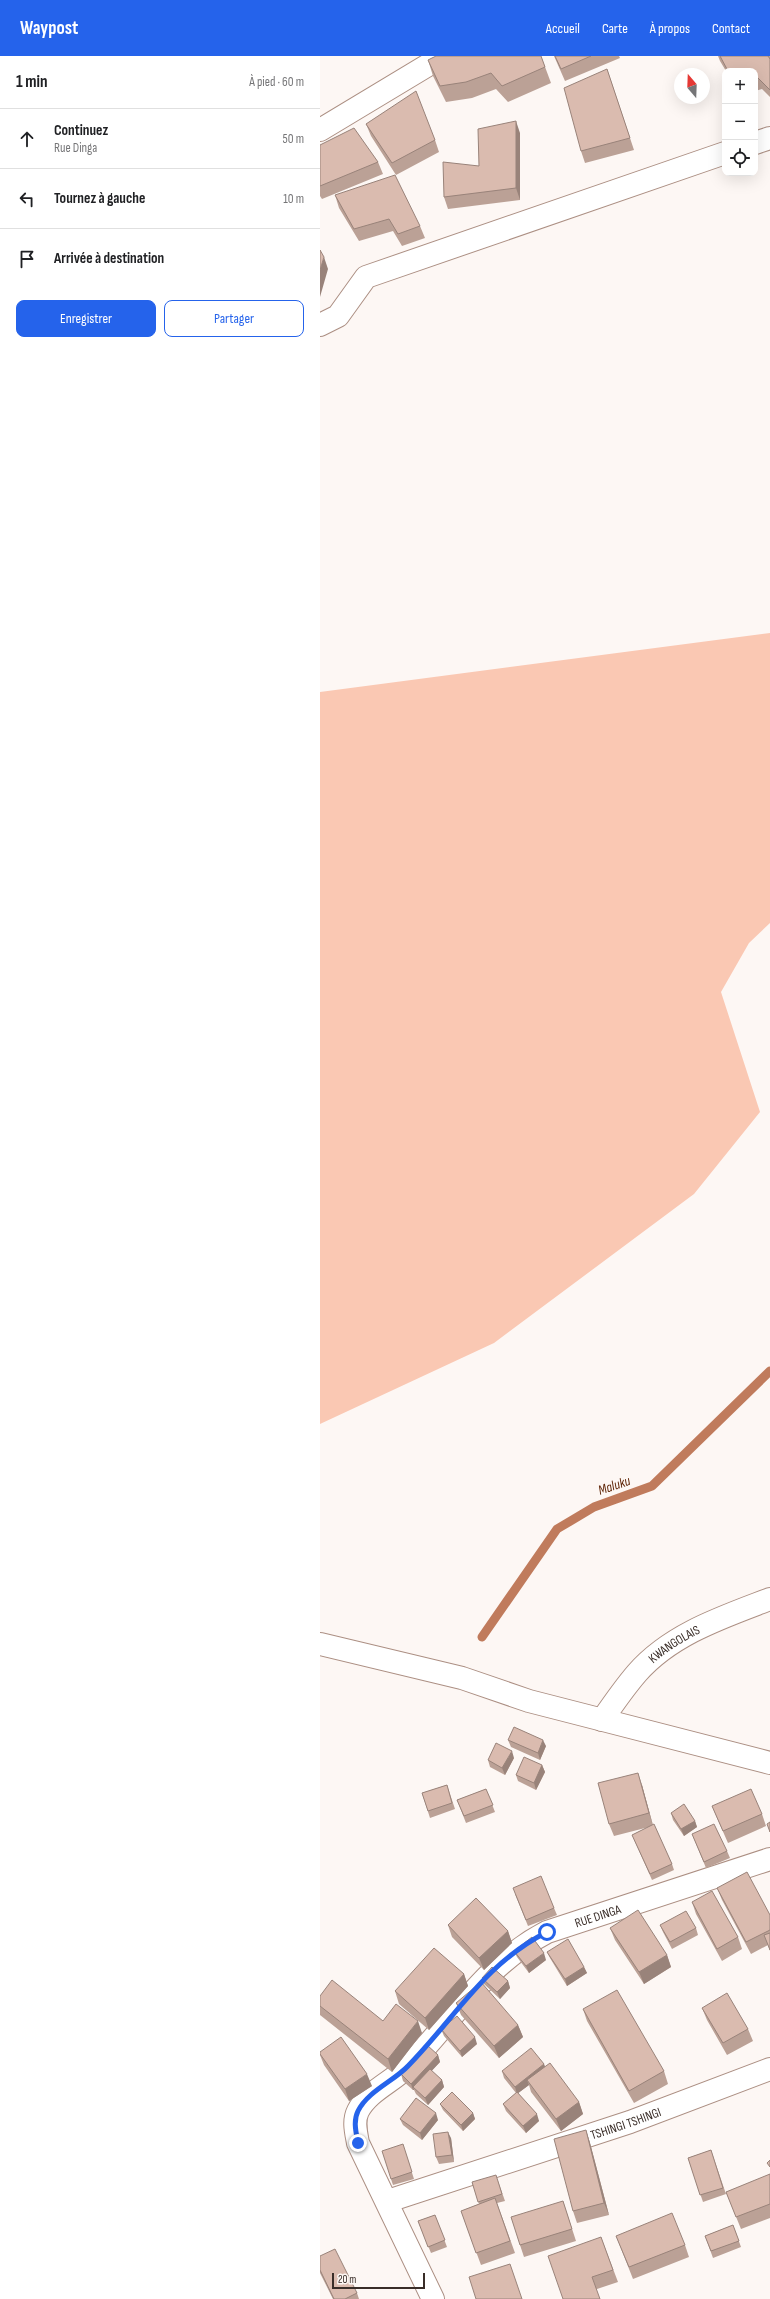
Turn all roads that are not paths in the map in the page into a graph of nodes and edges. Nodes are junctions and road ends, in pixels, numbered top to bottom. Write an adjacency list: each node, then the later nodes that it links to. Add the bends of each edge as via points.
1 (443, 56): 2 (street)
2 (320, 130)
3 (770, 138): 4 (street)
4 (758, 142)
5 (722, 154): 6 (street, via 366,276 338,316)
6 (320, 325)
7 (770, 1599): 9 (street, KWANGOLAIS, via 706,1623 666,1647 638,1672)
8 (320, 1644): 9 (street, via 462,1678 529,1701)
9 (602, 1720): 10 (street)
10 (770, 1763)
11 (770, 1858): 13 (street, RUE DINGA, via 547,1932 525,1943 486,1975 407,2068 366,2100 358,2110 355,2123 358,2143)
12 (770, 2069): 13 (street, TSHINGI TSHINGI, via 630,2122)
13 (388, 2202): 14 (street)
14 (433, 2299)

